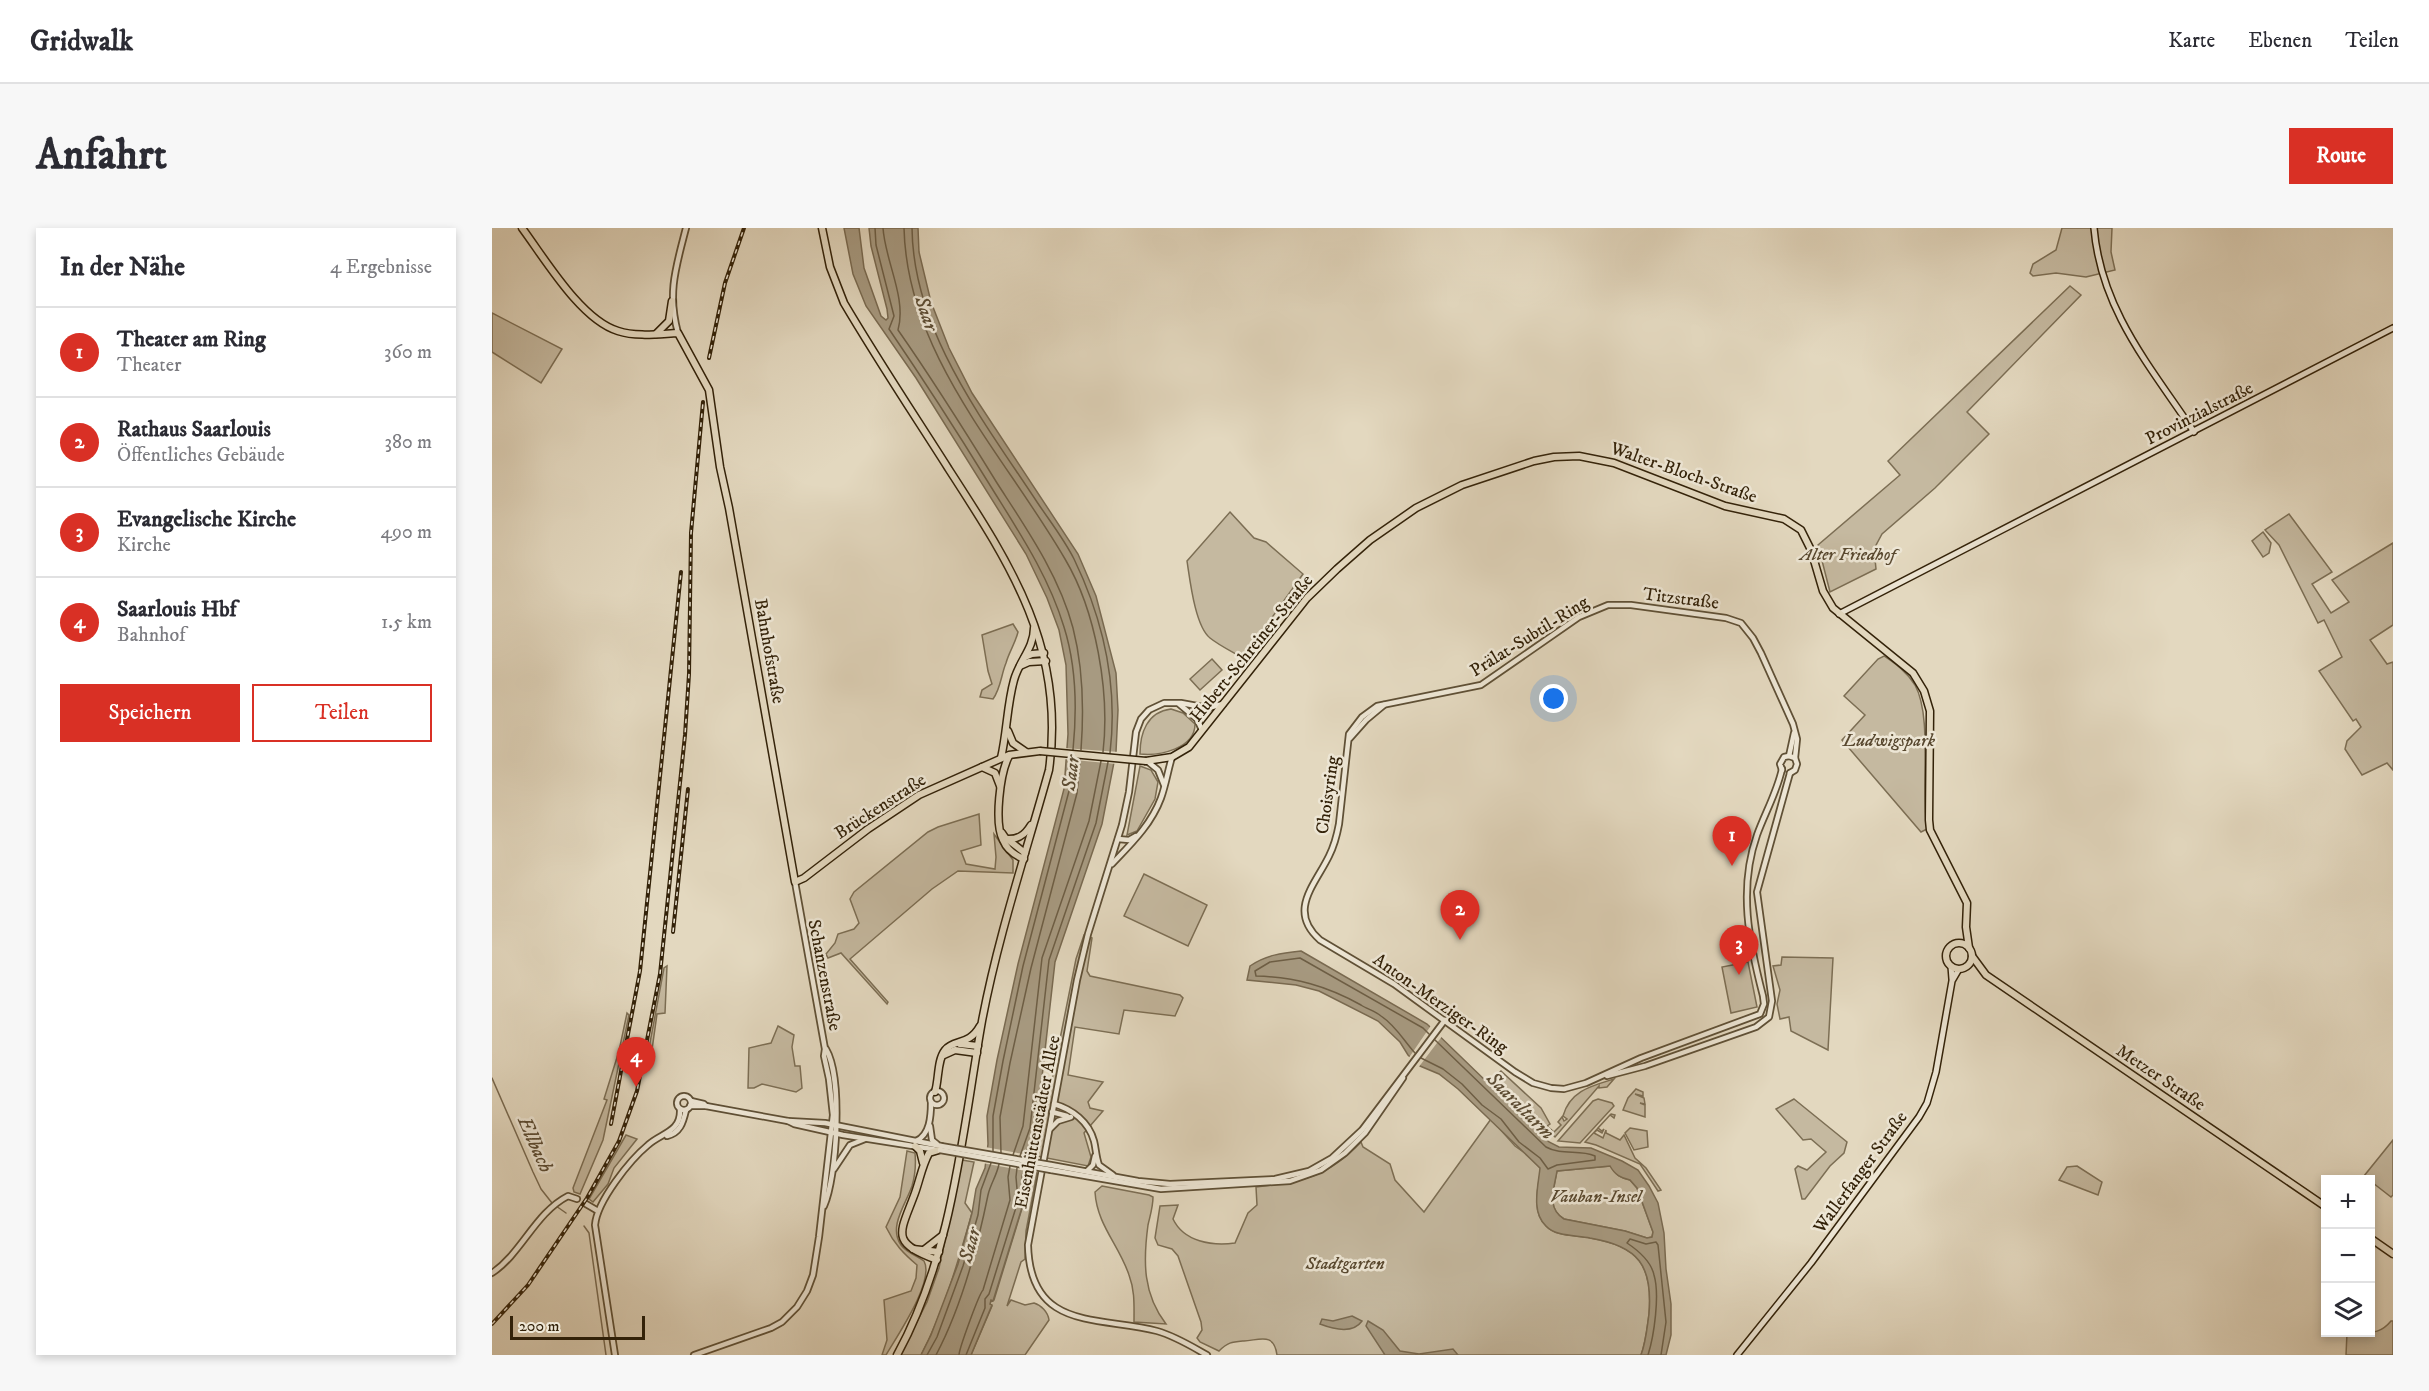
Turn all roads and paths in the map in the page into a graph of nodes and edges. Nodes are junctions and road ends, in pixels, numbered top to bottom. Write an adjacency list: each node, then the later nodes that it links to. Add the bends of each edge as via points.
1 (522, 228): 8 (main road, via 596,321 618,331)
2 (686, 228): 5 (street)
3 (822, 228): 13 (main road, via 830,267 844,303 993,538)
4 (2094, 228): 9 (main road, via 2099,262 2122,325)
5 (672, 301): 7 (street); 8 (main road, via 669,321)
6 (2393, 328): 9 (main road, Provinzialstraße)
7 (678, 333): 8 (main road); 46 (main road, Bahnhofstraße, via 705,381 711,401)
8 (655, 334)
9 (2194, 432): 12 (main road, Provinzialstraße)
10 (1401, 518): 12 (main road, Walter-Bloch-Straße, via 1454,489 1516,466 1554,457 1603,460 1725,506 1790,521 1805,535 1823,591); 19 (main road, Hubert-Schreiner-Straße, via 1345,561 1307,598)
11 (1608, 605): 20 (street, Prälat-Subtil-Ring, via 1579,617 1481,686); 23 (street, Titzstraße, via 1738,621 1753,638)
12 (1839, 614): 49 (main road, Walter-Bloch-Straße, via 1913,673 1924,690 1930,711 1930,830 1967,903)
13 (1034, 621): 14 (main road); 15 (main road, via 1032,642)
14 (1044, 653): 15 (main road); 16 (main road)
15 (1024, 658): 17 (main road)
16 (1046, 661): 17 (main road, via 1024,663); 39 (main road, via 1053,710 1052,743)
17 (1018, 669): 22 (main road)
18 (1173, 702): 19 (street, via 1201,708); 24 (street, via 1192,713); 43 (street, Eisenhüttenstädter Allee, via 1149,710 1141,719)
19 (1223, 704): 24 (main road, Hubert-Schreiner-Straße)
20 (1385, 704): 21 (street, Prälat-Subtil-Ring); 25 (street, Choisyring)
21 (1362, 717): 25 (street, Choisyring)
22 (1007, 727): 27 (main road, via 1013,743); 31 (main road)
23 (1794, 727): 29 (street); 32 (street, Titzstraße)
24 (1202, 731): 30 (main road, Hubert-Schreiner-Straße, via 1189,747)
25 (1350, 738): 47 (street, Choisyring, via 1336,839)
26 (1040, 751): 27 (main road, Brückenstraße); 33 (main road, Hubert-Schreiner-Straße, bridge)
27 (1027, 752): 28 (main road, Brückenstraße)
28 (1009, 755): 31 (main road, Brückenstraße); 38 (main road)
29 (1789, 756): 32 (street); 35 (street, via 1781,760)
30 (1172, 757): 33 (main road, Hubert-Schreiner-Straße); 37 (street, Eisenhüttenstädter Allee)
31 (1001, 758): 34 (main road, Brückenstraße)
32 (1795, 758): 36 (street, via 1797,767)
33 (1147, 761): 37 (street, via 1158,770)
34 (982, 767): 38 (main road, via 995,773); 46 (main road, Brückenstraße, via 919,795 809,873)
35 (1782, 769): 36 (street); 64 (street, Anton-Merziger-Ring, via 1756,837 1746,896 1750,942 1764,1004 1759,1016 1641,1058)
36 (1790, 773): 64 (street, Anton-Merziger-Ring, via 1757,892 1772,1001 1766,1021 1645,1066)
37 (1164, 788): 41 (street, Eisenhüttenstädter Allee, via 1155,813)
38 (1001, 789): 40 (main road)
39 (1035, 820): 42 (main road, via 1022,836); 44 (main road)
40 (1000, 829): 42 (main road); 44 (main road, via 1008,850)
41 (1141, 834): 43 (street, via 1129,840); 45 (street, Eisenhüttenstädter Allee)
42 (1006, 839): 44 (main road)
43 (1118, 839): 45 (street, Eisenhüttenstädter Allee)
44 (1024, 856): 58 (main road)
45 (1110, 866): 68 (street, Eisenhüttenstädter Allee, via 1082,960)
46 (794, 879): 48 (street, Bahnhofstraße)
47 (1312, 887): 59 (street, Anton-Merziger-Ring, via 1304,915 1314,934 1394,984)
48 (798, 905): 77 (street, Schanzenstraße, via 825,1049 834,1077)
49 (1966, 927): 50 (main road); 51 (main road, Walter-Bloch-Straße)
50 (1956, 940): 51 (main road); 53 (main road, via 1946,953)
51 (1970, 948): 52 (main road)
52 (1972, 956): 54 (main road); 56 (main road, Metzer Straße)
53 (1951, 966): 55 (main road); 57 (main road, Wallerfanger Straße)
54 (1967, 966): 55 (main road); 56 (main road, Metzer Straße)
55 (1959, 969): 57 (main road, Wallerfanger Straße)
56 (1981, 971): 92 (main road, Metzer Straße)
57 (1952, 981): 106 (main road, Wallerfanger Straße, via 1928,1103 1818,1254)
58 (982, 1020): 60 (main road, via 975,1034); 61 (main road)
59 (1443, 1023): 63 (street); 64 (street, Anton-Merziger-Ring, via 1515,1072 1545,1087 1564,1089)
60 (959, 1044): 61 (main road); 62 (main road, via 947,1048)
61 (978, 1050): 62 (main road, via 955,1050); 95 (main road)
62 (942, 1058): 65 (main road)
63 (1403, 1076): 86 (street, via 1365,1133 1333,1163 1290,1181 1161,1189); 89 (street, via 1362,1130 1332,1158 1298,1174 1175,1185)
64 (1604, 1076)
65 (938, 1092): 66 (street, via 931,1095); 69 (street, via 944,1101)
66 (932, 1102): 69 (street); 72 (street)
67 (691, 1104): 70 (street); 70 (street, via 686,1096 678,1098 676,1104); 75 (street)
68 (1053, 1104): 71 (street, Eisenhüttenstädter Allee); 74 (street)
69 (937, 1105): 72 (street)
70 (683, 1110): 94 (street, via 678,1122 637,1157 606,1194)
71 (1052, 1112): 73 (street); 78 (street, Eisenhüttenstädter Allee)
72 (931, 1115): 76 (street)
73 (1071, 1117): 74 (street); 78 (street, via 1058,1121)
74 (1078, 1118): 84 (street, via 1088,1128)
75 (788, 1121): 77 (street); 79 (street)
76 (929, 1123): 82 (street); 83 (street, via 932,1140)
77 (834, 1124): 79 (street, Schanzenstraße); 82 (street)
78 (1048, 1131): 105 (street, Eisenhüttenstädter Allee, via 1028,1245 1029,1265 1036,1283 1049,1301 1065,1312 1092,1322 1168,1335)
79 (833, 1133): 80 (street); 81 (street, Schanzenstraße)
80 (871, 1138): 82 (street); 88 (street, via 850,1145)
81 (833, 1142): 88 (street); 93 (street)
82 (916, 1143): 83 (street); 85 (main road)
83 (940, 1148): 85 (main road, via 928,1153); 86 (street, bridge)
84 (1095, 1150): 87 (street, via 1093,1165); 89 (street, via 1102,1169)
85 (923, 1163): 97 (main road, via 902,1226 903,1240)
86 (1051, 1168): 87 (street)
87 (1086, 1172): 89 (street)
88 (830, 1177): 93 (street)
89 (1121, 1178)
90 (576, 1199): 101 (street, via 568,1196 556,1205)
91 (586, 1204): 94 (street)
92 (2321, 1204)
93 (823, 1209): 103 (street, via 810,1284 791,1314 771,1328)
94 (598, 1211): 102 (street, via 596,1225)
95 (943, 1235): 98 (main road); 100 (main road)
96 (2375, 1241): 99 (main road)
97 (911, 1248): 98 (main road); 100 (main road)
98 (924, 1249): 100 (main road)
99 (2393, 1254)
100 (938, 1256): 104 (main road, via 921,1305)
101 (492, 1273)
102 (615, 1355)
103 (694, 1355)
104 (897, 1355)
105 (1207, 1355)
106 (1737, 1355)

